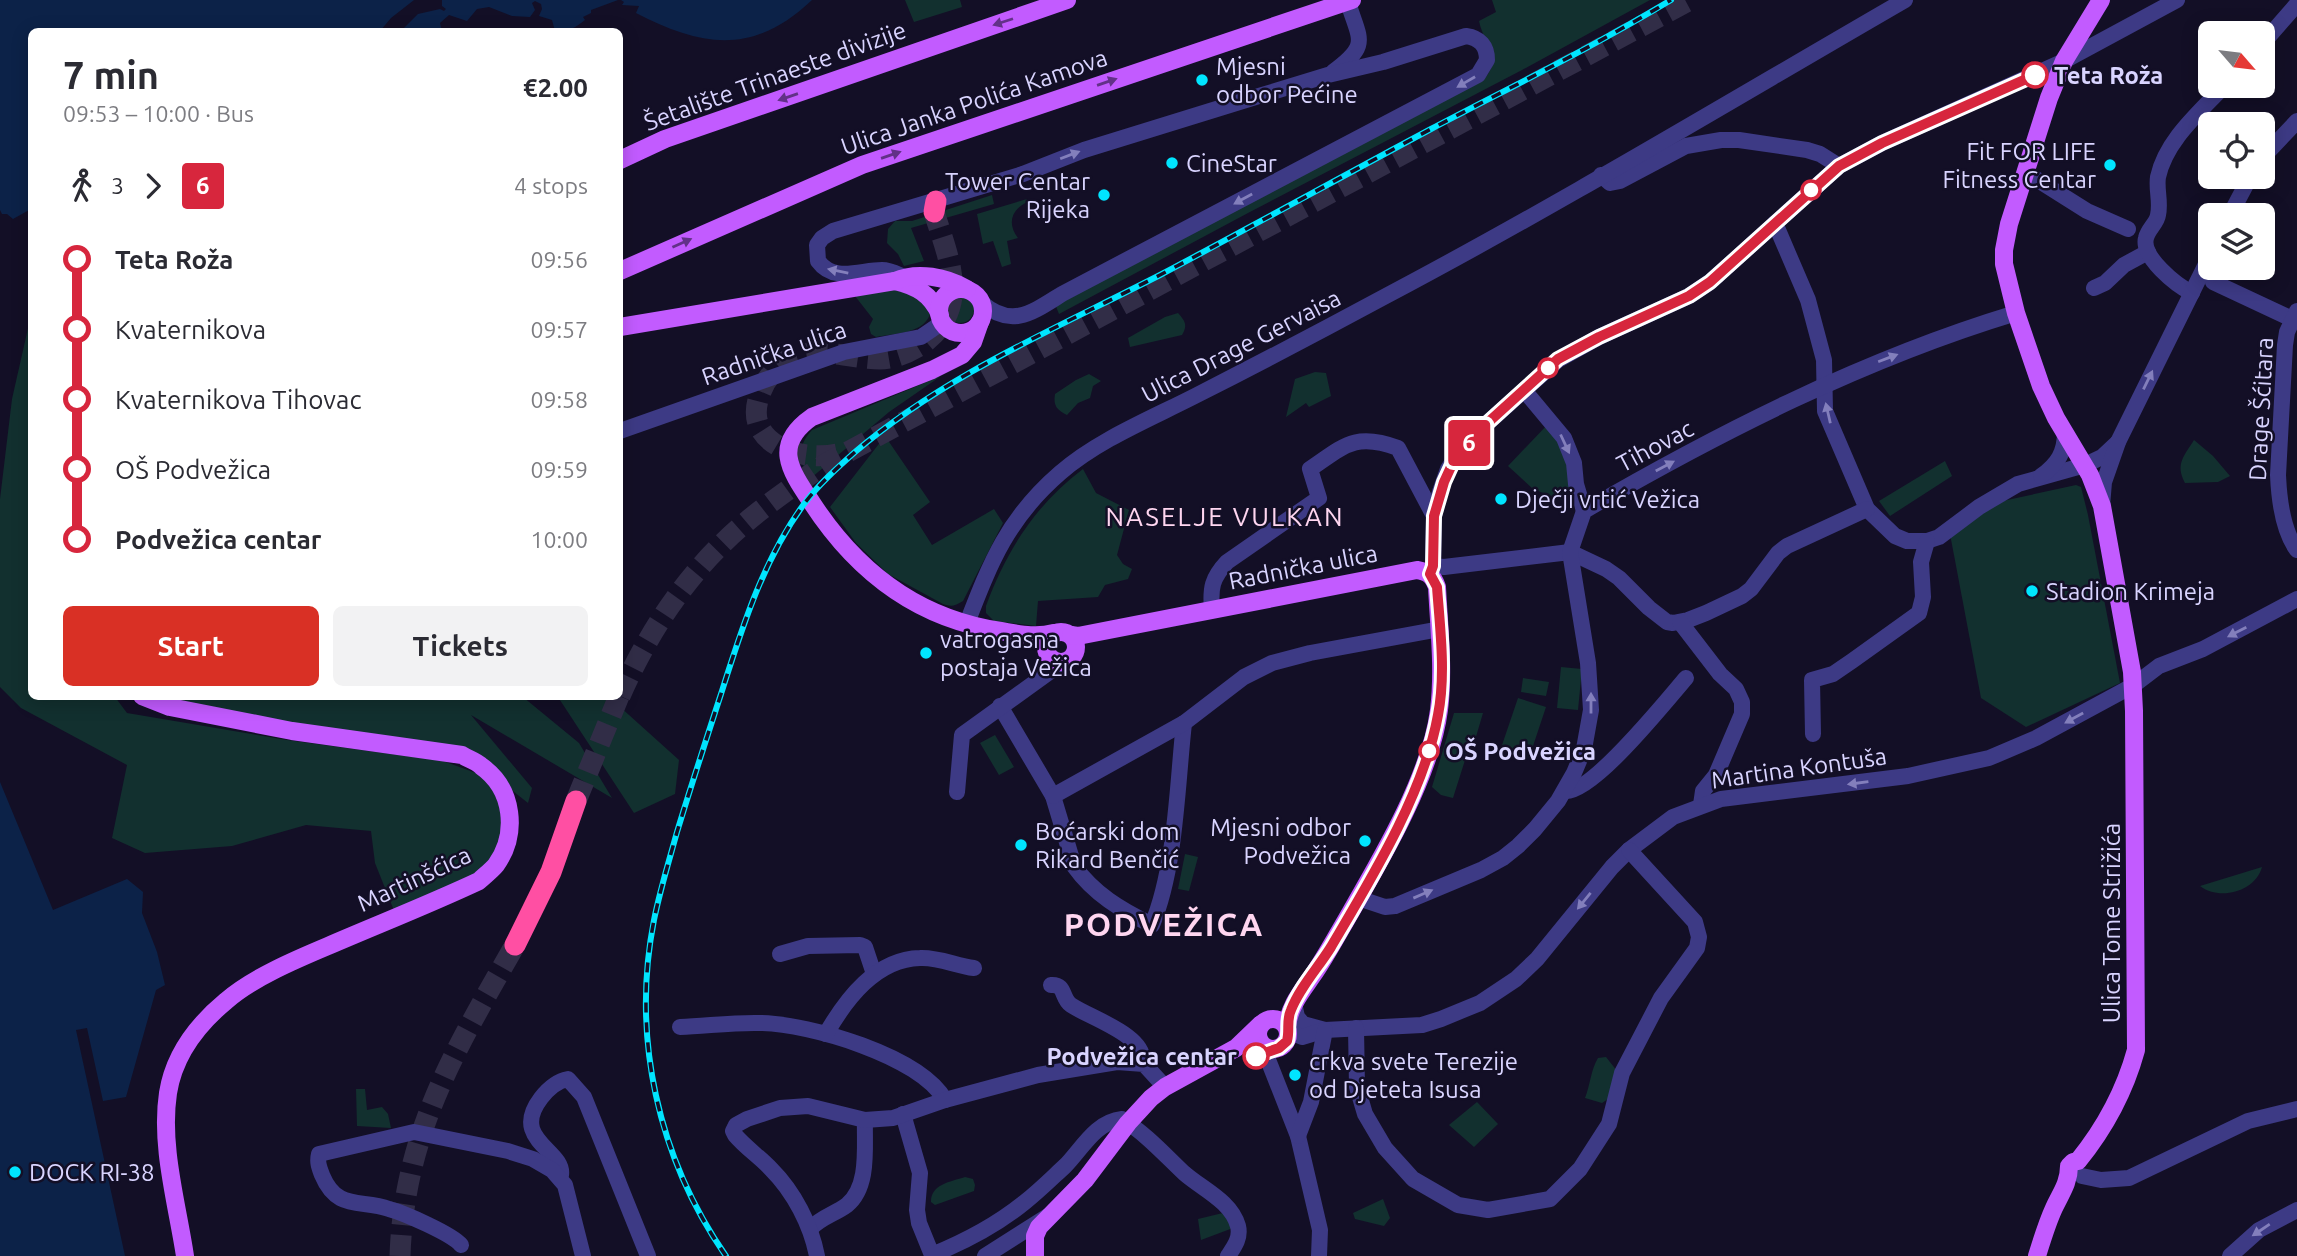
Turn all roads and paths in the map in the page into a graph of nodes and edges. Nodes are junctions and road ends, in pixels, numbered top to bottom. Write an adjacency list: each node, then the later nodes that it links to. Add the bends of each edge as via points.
1 (1067, 0): 13 (main road, Šetalište Trinaeste divizije, one-way to 13, via 665,139)
2 (1905, 0): 16 (street, Ulica Drage Gervaisa)
3 (2101, 0): 8 (main road, Ulica Tome Strižića)
4 (2177, 0): 8 (street)
5 (1350, 1): 9 (street, via 1360,39 1354,53); 20 (main road, Ulica Janka Polića Kamova, one-way to 5, via 862,164)
6 (2297, 4): 7 (street)
7 (2275, 29)
8 (2064, 61): 14 (street); 15 (main road, Ulica Tome Strižića)
9 (1328, 75): 21 (street, one-way to 9, via 882,270 842,275 829,271 818,261 817,245 833,231 935,206 1096,146); 27 (street, one-way to 27, via 1466,36 1478,40 1487,51 1479,75 1034,311 1007,317)
10 (2213, 98): 19 (street, via 2165,157 2157,181 2158,216 2145,241)
11 (2297, 121): 12 (street)
12 (2275, 144)
13 (623, 159)
14 (1839, 166): 16 (street, via 1807,150 1739,139 1686,146 1620,181 1610,183); 17 (street)
15 (2025, 172): 18 (street, via 2087,211); 28 (main road, Ulica Tome Strižića, via 2004,250)
16 (1601, 175): 54 (street, Ulica Drage Gervaisa, via 1438,269 1116,435 1063,470 1027,504 1003,538)
17 (1775, 223): 34 (street, via 1808,299); 35 (street, via 1689,296 1572,350)
18 (2128, 229)
19 (2148, 252): 24 (street); 26 (street, via 2167,275)
20 (623, 270)
21 (900, 279): 25 (main road, Radnička ulica, via 947,279); 30 (main road, via 924,293); 32 (main road, Radnička ulica)
22 (2198, 280): 26 (street)
23 (2213, 282): 29 (street)
24 (2094, 288)
25 (967, 289): 27 (main road, Radnička ulica); 30 (main road, Radnička ulica, via 946,295 940,308)
26 (2192, 293): 38 (street, one-way to 26)
27 (982, 303): 31 (main road)
28 (2016, 313): 34 (street, Tihovac, one-way to 28, via 1934,340); 37 (main road, Ulica Tome Strižića, via 2040,386)
29 (2295, 315): 48 (street, Drage Šćitara, via 2285,345 2278,475 2286,526)
30 (944, 322): 31 (main road, Radnička ulica, via 963,333); 33 (main road, via 958,341); 36 (street, Radnička ulica, via 920,337 844,352)
31 (980, 322): 33 (main road, via 969,347)
32 (623, 326)
33 (954, 359): 54 (main road, via 812,417 793,434 788,450 789,465 800,485 844,548 886,585 924,607)
34 (1826, 386): 44 (street, one-way to 34, via 1825,411); 45 (street, Tihovac, one-way to 34)
35 (1524, 390): 40 (street, via 1475,436); 45 (street, one-way to 45, via 1564,438)
36 (623, 430)
37 (2065, 432): 39 (main road, Ulica Tome Strižića); 41 (street, via 2058,460)
38 (2118, 442): 39 (street); 43 (street, via 2104,482)
39 (2085, 465): 41 (street); 43 (main road, Ulica Tome Strižića)
40 (1446, 476): 42 (street, via 1430,487); 46 (street)
41 (2040, 477): 47 (street, via 1989,500)
42 (1416, 479): 46 (street); 52 (street, via 1398,449 1364,440 1352,442 1310,470 1319,498 1214,576)
43 (2102, 506): 56 (main road, Ulica Tome Strižića)
44 (1867, 509): 47 (street, via 1901,539); 53 (street, via 1787,546 1742,596)
45 (1584, 511): 49 (street)
46 (1434, 516): 50 (street)
47 (1927, 541): 64 (street, via 1921,562 1919,613 1833,674 1812,680)
48 (2297, 550)
49 (1570, 552): 50 (street, Radnička ulica); 53 (street, via 1619,578 1667,622); 65 (street, one-way to 49, via 1584,749 1591,709)
50 (1432, 570): 52 (main road, Radnička ulica); 55 (main road)
51 (2297, 599): 58 (street, Martina Kontuša, one-way to 58, via 2203,649)
52 (1212, 610): 57 (main road, Radnička ulica, via 1103,630)
53 (1680, 622): 69 (street, via 1742,702 1742,714 1716,775 1703,791)
54 (967, 623): 57 (main road)
55 (1440, 629): 63 (street, via 1272,663 1244,677); 71 (main road, via 1440,701 1427,759)
56 (2127, 648): 58 (street, via 2140,661); 60 (main road, Ulica Tome Strižića)
57 (1056, 649): 62 (street, Radnička ulica)
58 (2159, 666): 60 (street, Martina Kontuša)
59 (1686, 678): 65 (street, via 1620,753 1577,790)
60 (2134, 685): 69 (street, Martina Kontuša, one-way to 69, via 1989,758 1908,776 1758,793); 94 (main road, Ulica Tome Strižića, via 2136,1050)
61 (152, 700): 102 (main road, Martinšćica, via 279,729 461,755 497,780 510,817 505,849 495,867 479,881 286,964 227,999 197,1029 178,1059 166,1119)
62 (1000, 706): 66 (street, Radnička ulica, via 962,735); 67 (street)
63 (1184, 723): 67 (street); 67 (street, via 1170,851 1152,925 1109,902 1074,866)
64 (1813, 734)
65 (1565, 791): 71 (street, one-way to 65, via 1395,906 1481,870 1518,846)
66 (957, 792)
67 (1053, 796)
68 (576, 801): 72 (highway, via 551,872)
69 (1701, 805): 70 (street, Martina Kontuša, via 1659,825)
70 (1629, 849): 80 (street, Martina Kontuša, one-way to 80, via 1536,959 1499,992 1422,1025); 80 (street, via 1695,922 1697,947 1661,999 1622,1073 1609,1124 1580,1169 1550,1199 1488,1210 1458,1205 1403,1170 1374,1132 1360,1100)
71 (1358, 898): 77 (main road)
72 (515, 945)
73 (780, 954): 75 (street, via 808,946 860,945 865,947)
74 (974, 968): 75 (street, via 921,958 893,963)
75 (873, 974): 83 (street)
76 (1051, 985): 86 (street, via 1062,987 1069,1004 1133,1040 1142,1049)
77 (1297, 997): 78 (main road); 81 (main road); 82 (street, via 1295,1012 1303,1024)
78 (1265, 1022): 81 (main road, via 1279,1020); 84 (main road); 85 (main road, via 1258,1033)
79 (680, 1027): 83 (street, via 762,1023)
80 (1356, 1028): 82 (street, Martina Kontuša)
81 (1287, 1029): 82 (street, Martina Kontuša, via 1302,1037); 85 (main road, via 1287,1041 1279,1048)
82 (1325, 1030): 93 (street, via 1311,1102)
83 (826, 1034): 88 (street, via 888,1057 925,1080)
84 (1236, 1048): 85 (main road); 87 (main road)
85 (1264, 1049): 93 (street)
86 (1142, 1063): 87 (street); 88 (street, via 1117,1062 1049,1073)
87 (1165, 1087): 92 (main road)
88 (945, 1100): 90 (street)
89 (2297, 1109): 94 (street, via 2248,1121 2129,1178 2101,1180)
90 (903, 1114): 91 (street); 92 (street, via 920,1173 919,1223 932,1255 1019,1207 1100,1128 1116,1120)
91 (865, 1119): 98 (street, via 858,1189 845,1206); 98 (street, via 793,1106 736,1125 735,1135 780,1178)
92 (1128, 1123): 97 (main road, via 1085,1180); 106 (street, via 1230,1210 1239,1231)
93 (1298, 1136): 107 (street, via 1320,1230)
94 (2080, 1171): 108 (main road, Ulica Tome Strižića, via 2054,1208)
95 (561, 1178): 99 (street, via 533,1159 508,1151 414,1132 319,1154 317,1162 324,1179 343,1201 387,1208); 103 (street); 104 (street, via 561,1166 534,1136 532,1119 545,1093 568,1079 584,1097)
96 (2297, 1210): 109 (street, one-way to 109, via 2259,1230)
97 (1048, 1216): 100 (main road, via 1039,1227); 101 (street)
98 (810, 1229): 105 (street)
99 (461, 1245)
100 (1035, 1250): 101 (street, via 1015,1245)
101 (991, 1253)
102 (185, 1256)
103 (583, 1256)
104 (648, 1256)
105 (817, 1256)
106 (1228, 1256)
107 (1319, 1256)
108 (2037, 1256)
109 (2230, 1256)

